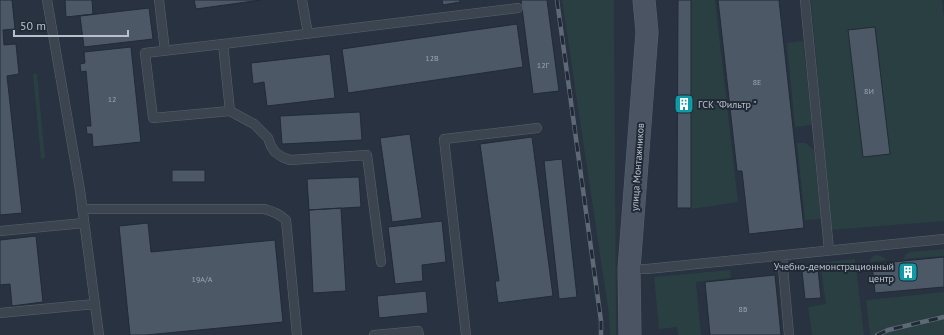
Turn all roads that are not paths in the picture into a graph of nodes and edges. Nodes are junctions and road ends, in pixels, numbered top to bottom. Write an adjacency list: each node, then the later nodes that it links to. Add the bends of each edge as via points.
1 (47, 0): 12 (lane)
2 (159, 0): 9 (lane)
3 (302, 0): 7 (lane)
4 (644, 0): 19 (main road, улица Монтажников, via 647,32)
5 (805, 0): 16 (lane)
6 (518, 8): 7 (lane)
7 (308, 34): 8 (lane)
8 (223, 44): 9 (lane); 10 (lane)
9 (165, 51): 10 (lane, via 145,53 153,118)
10 (230, 111): 18 (lane, via 254,124 268,138 275,152 290,160 367,156)
11 (537, 128): 26 (lane, via 444,139)
12 (82, 209): 13 (lane); 23 (lane, via 264,209 279,214 286,220)
13 (84, 223): 14 (lane); 20 (lane)
14 (0, 231)
15 (944, 239): 16 (lane)
16 (829, 250): 17 (lane)
17 (782, 256): 19 (lane); 28 (lane)
18 (380, 262)
19 (629, 269): 27 (main road, улица Монтажников)
20 (95, 304): 21 (lane); 22 (lane)
21 (0, 313)
22 (99, 335)
23 (298, 335)
24 (374, 335): 25 (lane, via 418,331)
25 (419, 335)
26 (466, 335)
27 (630, 335)
28 (789, 335)

